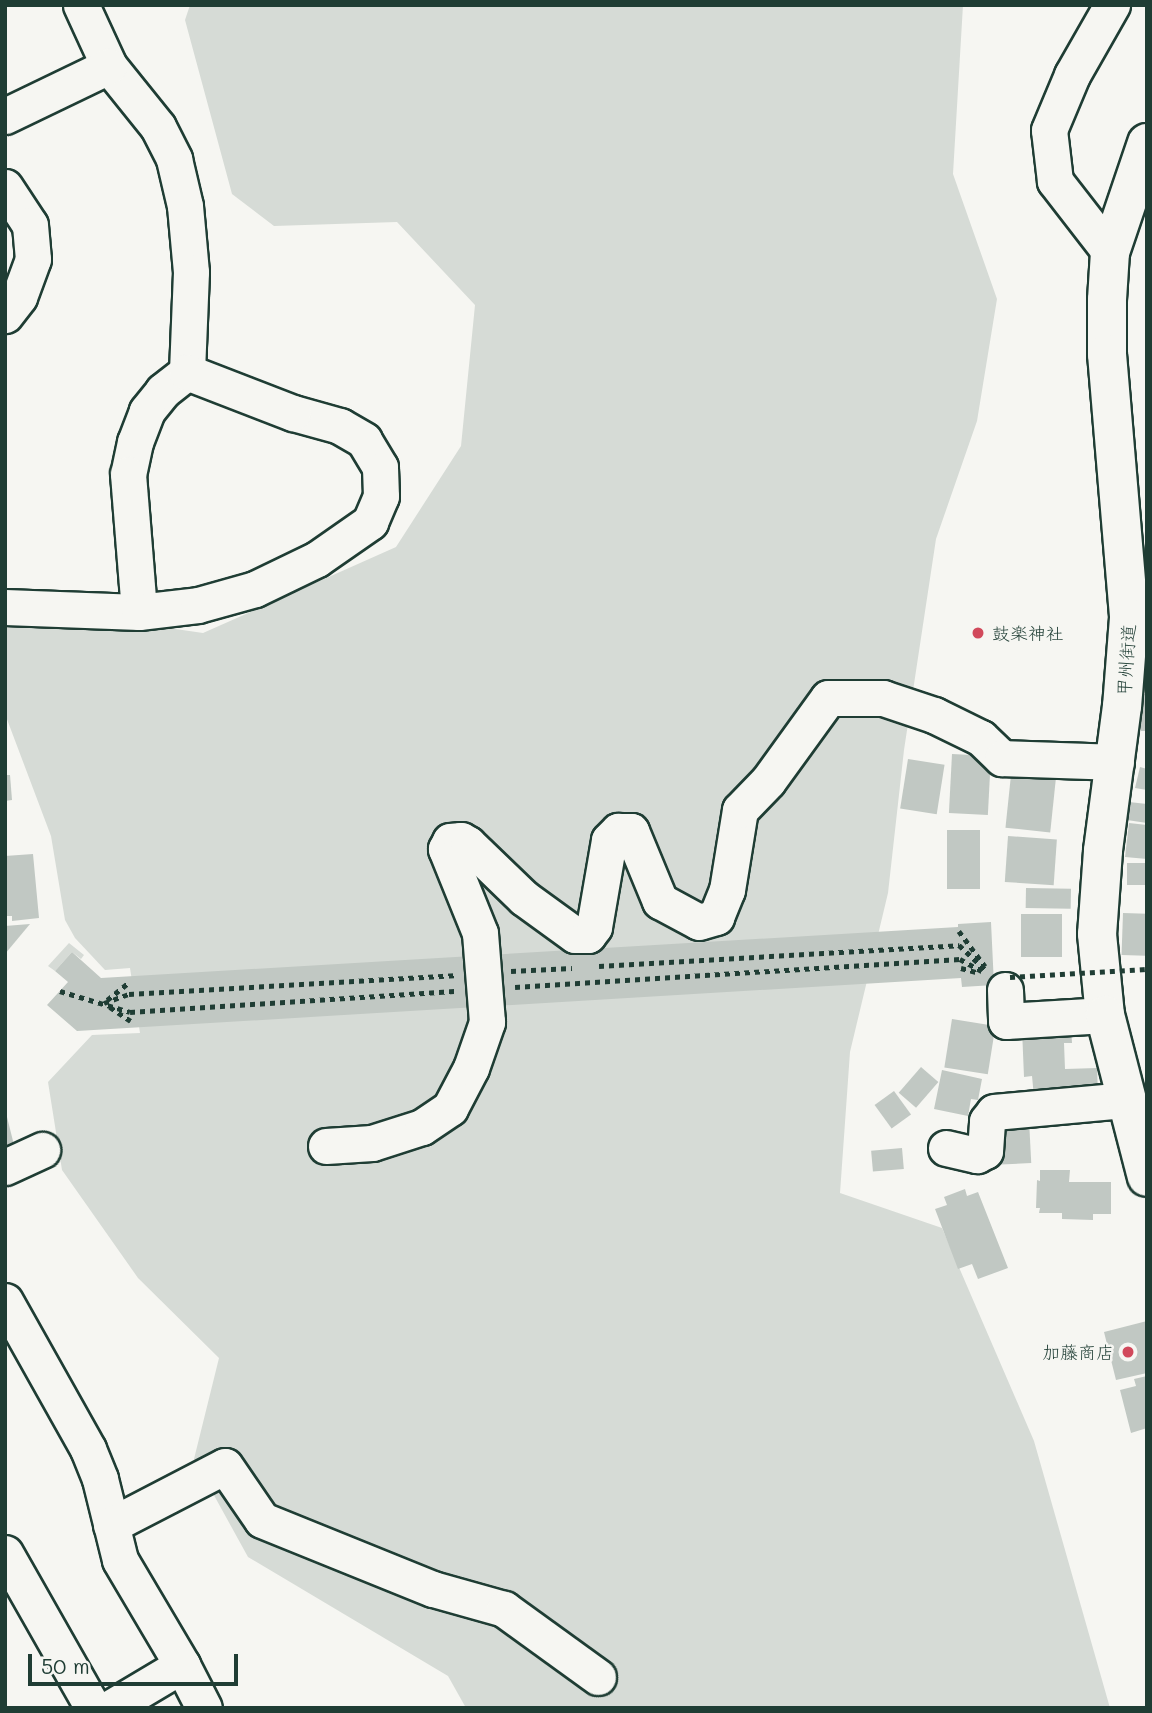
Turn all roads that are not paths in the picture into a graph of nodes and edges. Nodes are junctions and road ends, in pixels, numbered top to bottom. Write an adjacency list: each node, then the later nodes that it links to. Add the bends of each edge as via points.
1 (81, 5): 3 (street)
2 (1112, 5): 7 (street, via 1072,75 1049,130 1055,181)
3 (109, 66): 4 (street); 9 (street, via 158,127 177,170 191,272)
4 (5, 116)
5 (1147, 143): 7 (highway, 甲州街道)
6 (5, 187): 8 (street, via 30,225 33,259 19,297)
7 (1110, 252): 12 (highway, 甲州街道, via 1107,354 1129,618)
8 (5, 315)
9 (187, 372): 11 (street, via 147,411 128,474); 11 (street, via 293,414 340,426 364,440 380,467 381,496 370,522 317,559 255,589 198,606)
10 (5, 607): 11 (street)
11 (139, 612)
12 (1116, 762): 14 (highway, 甲州街道, via 1097,934); 16 (street, via 1002,758 981,738 934,715 883,698 828,698 768,781 740,810 727,890 716,917 699,922 660,901 631,831 618,831 609,840 594,927 588,935 575,934 524,898 468,844 450,841 446,849 480,933 487,1022 471,1068 450,1108 422,1127 372,1143)
13 (1003, 981): 14 (street, via 1006,1021)
14 (1105, 1015): 15 (highway, 甲州街道)
15 (1126, 1100): 17 (street, via 994,1112 987,1121 985,1151 977,1155); 20 (highway, 甲州街道)
16 (326, 1146)
17 (946, 1148)
18 (42, 1150): 19 (street)
19 (5, 1167)
20 (1147, 1177)
21 (5, 1301): 22 (street, via 88,1449)
22 (111, 1525): 24 (street, via 120,1560); 25 (street, via 225,1466 262,1520 433,1589 504,1609)
23 (5, 1553): 26 (street)
24 (182, 1665): 27 (street); 28 (street)
25 (598, 1677)
26 (93, 1708)
27 (110, 1708)
28 (204, 1708)

